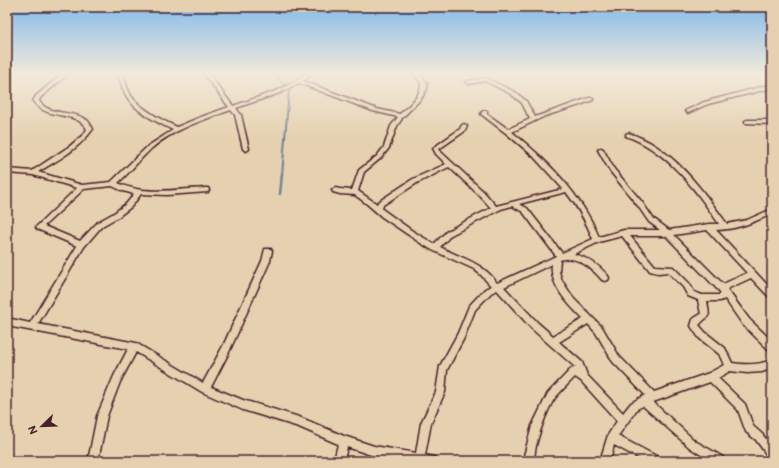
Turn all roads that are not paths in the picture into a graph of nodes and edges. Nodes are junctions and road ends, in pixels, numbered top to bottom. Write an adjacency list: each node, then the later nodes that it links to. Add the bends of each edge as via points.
1 (41, 95): 25 (street, via 36,101 38,105 85,121 90,129 75,145)
2 (128, 95): 18 (street, via 132,101)
3 (222, 95): 10 (street)
4 (270, 95): 10 (street)
5 (334, 95): 13 (street, via 375,110)
6 (421, 95): 13 (street)
7 (516, 95): 14 (street, via 524,102)
8 (738, 95): 11 (street, via 706,103)
9 (591, 99): 14 (street)
10 (232, 108): 18 (street, via 202,118); 21 (street, via 238,115)
11 (688, 111)
12 (485, 112): 19 (street, via 484,114)
13 (401, 116): 32 (street, via 391,131 387,147 361,171)
14 (533, 119): 19 (street)
15 (747, 122): 16 (street)
16 (772, 122)
17 (464, 126): 23 (street, via 463,130 436,148)
18 (178, 130): 26 (street, via 147,148)
19 (508, 132): 30 (street, via 544,164)
20 (628, 135): 38 (street, via 637,136 660,152 704,200)
21 (246, 150)
22 (601, 150): 40 (street, via 612,170 650,220)
23 (450, 164): 34 (street, via 415,181 380,204); 35 (street)
24 (7, 171): 25 (street)
25 (33, 174): 27 (street)
26 (113, 184): 27 (street); 31 (street)
27 (82, 187): 42 (street, via 39,227)
28 (206, 190): 31 (street)
29 (335, 190): 32 (street)
30 (566, 190): 33 (street); 41 (street, via 581,207)
31 (139, 192): 42 (street, via 129,205 116,216 100,224)
32 (355, 192): 34 (street)
33 (512, 204): 35 (street); 45 (street, via 525,210)
34 (379, 209): 43 (street, via 384,215)
35 (495, 209): 43 (street, via 449,233)
36 (772, 211): 38 (street, via 748,222)
37 (709, 227): 38 (street); 40 (street); 46 (street)
38 (725, 228)
39 (624, 233): 40 (street); 41 (street); 51 (street, via 653,269 670,269 691,294)
40 (668, 233): 49 (street)
41 (597, 240): 45 (street)
42 (81, 245): 54 (street)
43 (435, 248): 48 (street, via 472,264 485,272)
44 (268, 251): 62 (street, via 263,268)
45 (561, 257): 47 (street, via 583,259 595,266); 48 (street); 52 (street, via 555,271 557,280)
46 (752, 274): 49 (street); 50 (street)
47 (605, 278)
48 (497, 286): 55 (street); 68 (street, via 488,291 472,308 443,369 440,392 426,423)
49 (724, 291): 51 (street, via 720,298); 57 (street, via 746,322)
50 (772, 295)
51 (702, 298): 59 (street, via 705,315 695,326 722,351)
52 (588, 320): 55 (street); 63 (street, via 599,330 616,360)
53 (7, 322): 54 (street)
54 (32, 326): 56 (street)
55 (552, 341): 61 (street, via 579,365)
56 (136, 347): 62 (street); 69 (street, via 120,373 102,416)
57 (772, 347)
58 (772, 364): 59 (street, via 748,369)
59 (729, 367): 60 (street)
60 (710, 377): 63 (street); 67 (street, via 742,407 749,429 759,437)
61 (584, 378): 64 (street); 72 (street, via 574,372 551,396 537,426)
62 (205, 389): 66 (street, via 299,422)
63 (649, 399): 64 (street, via 634,406); 75 (street, via 692,444)
64 (623, 420): 65 (street)
65 (611, 438): 73 (street); 74 (street)
66 (344, 441): 68 (street, via 374,451); 70 (street)
67 (772, 455)
68 (420, 458): 71 (street)
69 (93, 461)
70 (339, 461)
71 (430, 461)
72 (530, 461)
73 (605, 461)
74 (654, 461)
75 (719, 461)

